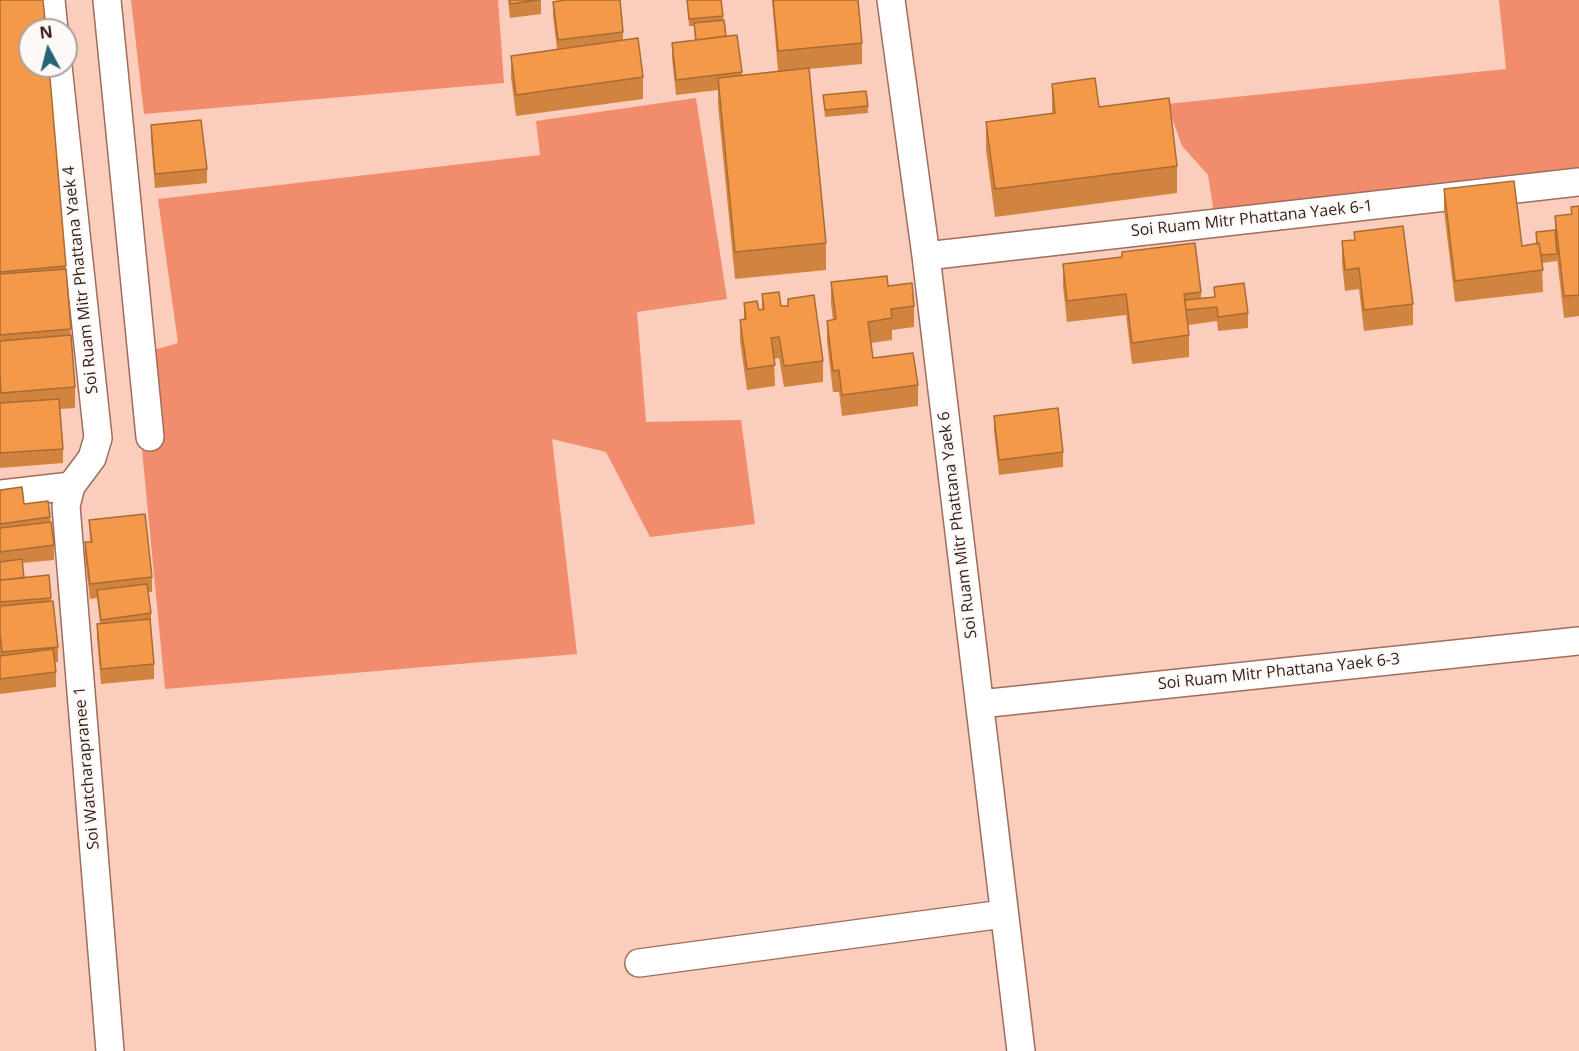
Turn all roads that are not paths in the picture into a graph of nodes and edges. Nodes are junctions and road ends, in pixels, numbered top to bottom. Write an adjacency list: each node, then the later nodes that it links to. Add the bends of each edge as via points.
1 (51, 0): 4 (street)
2 (106, 0): 8 (street)
3 (891, 0): 7 (street, Soi Ruam Mitr Phattana Yaek 6)
4 (53, 18)
5 (59, 78): 9 (street, Soi Ruam Mitr Phattana Yaek 4, via 98,438 92,458)
6 (1579, 182): 7 (street, Soi Ruam Mitr Phattana Yaek 6-1)
7 (926, 256): 12 (street, Soi Ruam Mitr Phattana Yaek 6)
8 (150, 437)
9 (70, 486): 10 (street); 15 (street, Soi Watcharapranee 1, via 66,506)
10 (0, 494)
11 (1579, 641): 12 (street, Soi Ruam Mitr Phattana Yaek 6-3)
12 (980, 704): 13 (street, Soi Ruam Mitr Phattana Yaek 6)
13 (1003, 914): 14 (street); 16 (street, Soi Ruam Mitr Phattana Yaek 6)
14 (639, 963)
15 (110, 1051)
16 (1021, 1051)

